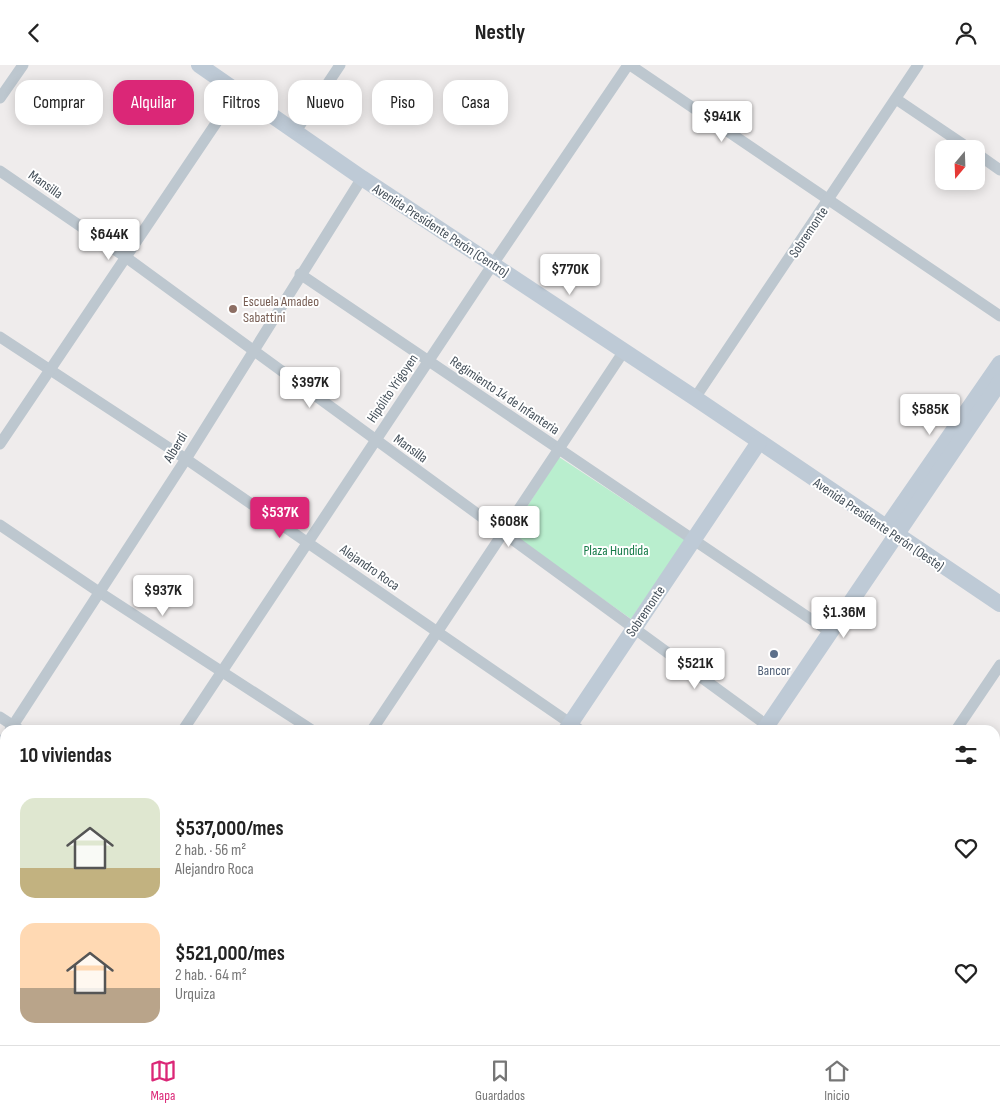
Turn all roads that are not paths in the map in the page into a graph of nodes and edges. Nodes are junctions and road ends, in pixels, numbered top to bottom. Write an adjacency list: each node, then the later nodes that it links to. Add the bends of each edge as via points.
1 (23, 65): 7 (street)
2 (198, 65): 6 (main road, Avenida Presidente Perón (Centro))
3 (340, 65): 11 (street)
4 (629, 65): 17 (street); 19 (street, Hipólito Yrigoyen)
5 (918, 65): 8 (street, Sobremonte)
6 (220, 80)
7 (0, 98)
8 (896, 99): 12 (street); 17 (street, Sobremonte)
9 (278, 119): 11 (main road, Avenida Presidente Perón (Centro))
10 (216, 125): 18 (street)
11 (296, 131): 16 (main road, Avenida Presidente Perón (Centro))
12 (957, 140)
13 (985, 159): 14 (street)
14 (1000, 169)
15 (0, 171): 18 (street, Mansilla)
16 (362, 178): 19 (main road, Avenida Presidente Perón (Centro)); 20 (street, Alberdi)
17 (829, 200): 21 (street); 29 (street, Sobremonte)
18 (127, 258): 23 (street, Mansilla); 27 (street)
19 (493, 264): 24 (main road, Avenida Presidente Perón (Centro)); 25 (street, Hipólito Yrigoyen)
20 (300, 274): 23 (street, Alberdi); 25 (street, Regimiento 14 de Infanteria)
21 (1000, 316)
22 (0, 337): 27 (street, Alejandro Roca)
23 (252, 351): 30 (street, Mansilla); 34 (street, Alberdi)
24 (624, 351): 29 (main road, Avenida Presidente Perón (Centro)); 33 (street)
25 (429, 361): 30 (street, Hipólito Yrigoyen); 33 (street, Regimiento 14 de Infanteria)
26 (1000, 363): 36 (main road)
27 (50, 369): 32 (street); 34 (street, Alejandro Roca)
28 (1000, 381): 36 (main road)
29 (695, 398): 31 (main road, Avenida Presidente Perón (Centro))
30 (375, 440): 37 (street, Mansilla); 39 (street, Hipólito Yrigoyen)
31 (759, 442): 36 (main road, Avenida Presidente Perón (Oeste)); 38 (main road, Sobremonte)
32 (0, 443)
33 (558, 449): 37 (street); 38 (street, Regimiento 14 de Infanteria)
34 (186, 459): 39 (street, Alejandro Roca); 40 (street, Alberdi)
35 (0, 525): 40 (street)
36 (891, 532): 41 (main road, Avenida Presidente Perón (Oeste)); 44 (main road)
37 (502, 534): 42 (street, Mansilla); 43 (street)
38 (693, 539): 42 (main road, Sobremonte); 44 (street, Regimiento 14 de Infanteria)
39 (308, 543): 43 (street, Alejandro Roca); 46 (street, Hipólito Yrigoyen)
40 (99, 592): 46 (street); 47 (street, Alberdi)
41 (999, 603)
42 (633, 629): 52 (main road, Sobremonte); 53 (street, Mansilla)
43 (437, 632): 50 (street); 51 (street, Alejandro Roca)
44 (830, 632): 54 (main road)
45 (1000, 665): 55 (street)
46 (222, 671): 48 (street, Hipólito Yrigoyen); 49 (street)
47 (16, 725)
48 (185, 725)
49 (304, 725)
50 (375, 725)
51 (568, 725)
52 (574, 725)
53 (764, 725)
54 (770, 725)
55 (959, 725)

